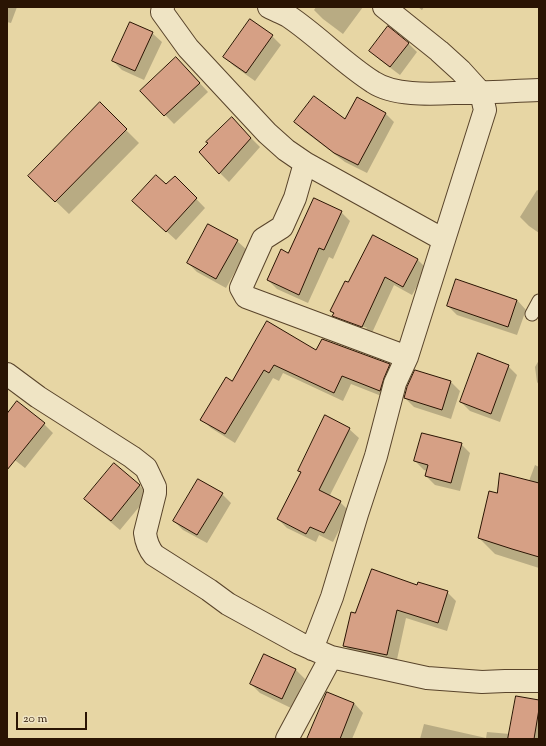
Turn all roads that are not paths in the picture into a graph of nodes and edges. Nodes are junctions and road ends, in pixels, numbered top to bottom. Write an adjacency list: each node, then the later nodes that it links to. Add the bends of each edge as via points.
1 (163, 7): 6 (street, via 162,12 188,48 267,133)
2 (269, 7): 5 (street, via 287,16 374,83 392,90 427,94)
3 (384, 7): 5 (street, via 439,51)
4 (539, 90): 5 (street)
5 (481, 93): 7 (street, via 485,110)
6 (305, 163): 7 (street); 10 (street, via 295,198 282,227 263,239 241,288 246,297)
7 (444, 240): 10 (street)
8 (539, 301): 9 (lane)
9 (532, 314)
10 (407, 357): 12 (street, via 395,384 376,456 332,597)
11 (7, 374): 12 (street, via 146,468 155,492 145,539 154,555 228,604)
12 (322, 653): 13 (street, via 427,678 482,682); 14 (street)
13 (539, 681)
14 (287, 739)

